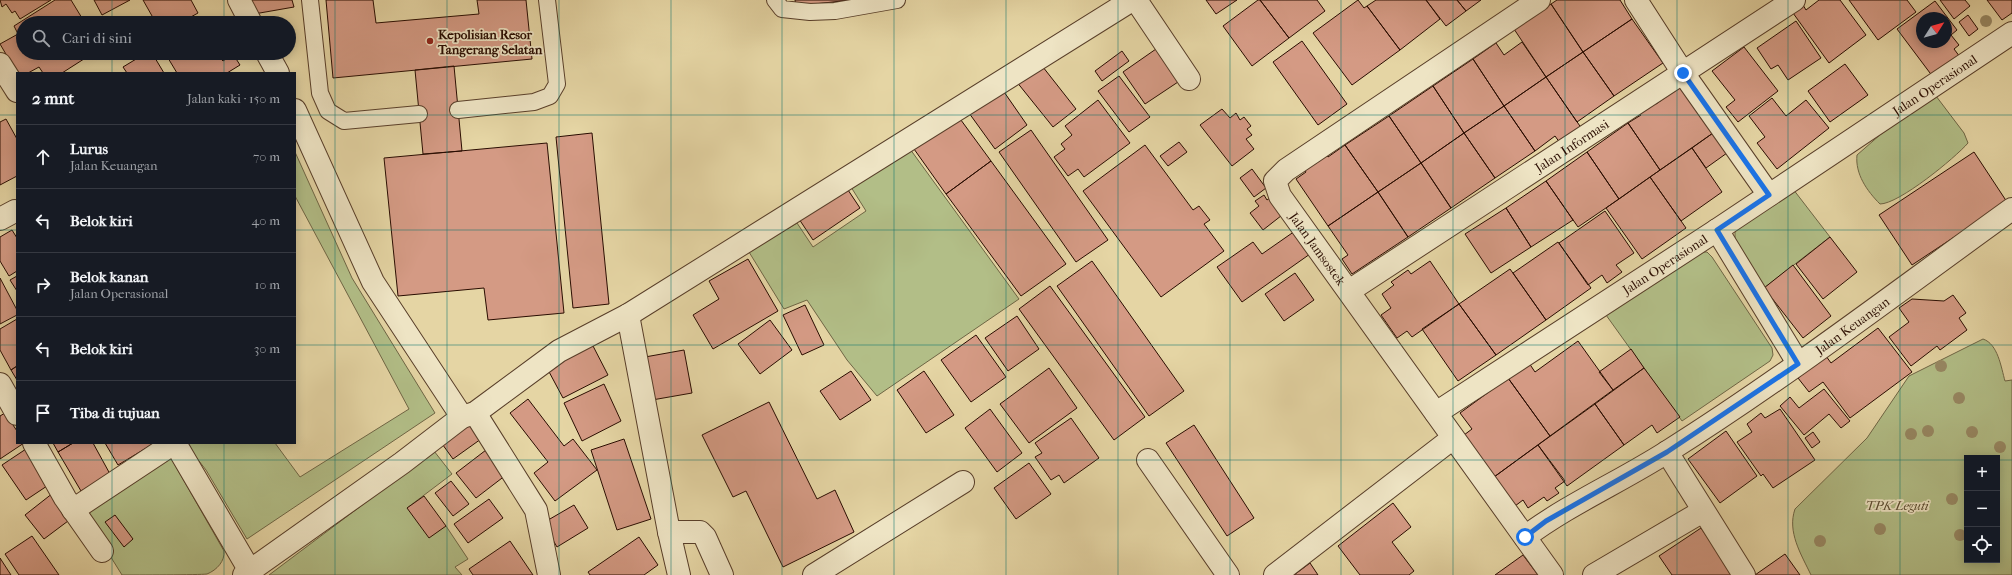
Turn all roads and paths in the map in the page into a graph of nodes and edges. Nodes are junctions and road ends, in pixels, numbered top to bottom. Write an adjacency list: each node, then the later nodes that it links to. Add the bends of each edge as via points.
1 (239, 0): 11 (street)
2 (310, 0): 21 (lane, via 320,93 328,111 344,121)
3 (547, 0): 19 (lane, via 557,84 550,96 534,102)
4 (775, 0): 5 (lane, via 782,9 810,12 835,11)
5 (897, 0)
6 (1132, 0): 26 (street)
7 (1136, 0): 17 (street)
8 (1636, 0): 16 (street)
9 (1794, 0): 16 (street, Jalan Informasi)
10 (1533, 2): 25 (street, Jalan Jamsostek, via 1286,170 1275,181 1280,196)
11 (247, 16)
12 (2012, 32): 22 (street, Jalan Operasional)
13 (271, 60): 15 (street)
14 (0, 64): 18 (street)
15 (277, 72)
16 (1683, 73): 22 (street); 25 (street, Jalan Informasi)
17 (1189, 79)
18 (16, 89)
19 (458, 110)
20 (296, 112): 31 (street, via 373,282)
21 (419, 114)
22 (1769, 195): 24 (street, Jalan Operasional)
23 (2012, 208): 27 (street, Jalan Keuangan)
24 (1717, 230): 27 (street); 30 (street, Jalan Operasional)
25 (1349, 291): 30 (street, Jalan Jamsostek)
26 (628, 315): 31 (street, via 559,351); 41 (street)
27 (1798, 364): 36 (street, Jalan Keuangan)
28 (0, 384): 29 (street)
29 (16, 412)
30 (1436, 413): 32 (street, Jalan Jamsostek)
31 (469, 415): 44 (street); 45 (street, via 536,510)
32 (1453, 438): 42 (street, Jalan Jamsostek); 50 (street)
33 (35, 444): 39 (street)
34 (172, 444): 39 (street)
35 (175, 444): 44 (street)
36 (1667, 452): 40 (street); 42 (street, Jalan Keuangan, via 1546,521)
37 (1148, 460): 49 (street)
38 (963, 482): 48 (street)
39 (73, 510): 43 (street)
40 (1703, 511): 52 (street); 53 (street)
41 (669, 532): 46 (street); 47 (street, via 700,532 705,536)
42 (1525, 537): 51 (street, Jalan Jamsostek)
43 (102, 551)
44 (247, 573)
45 (549, 575)
46 (679, 575)
47 (722, 575)
48 (814, 575)
49 (1228, 575)
50 (1275, 575)
51 (1552, 575)
52 (1594, 575)
53 (1744, 575)

